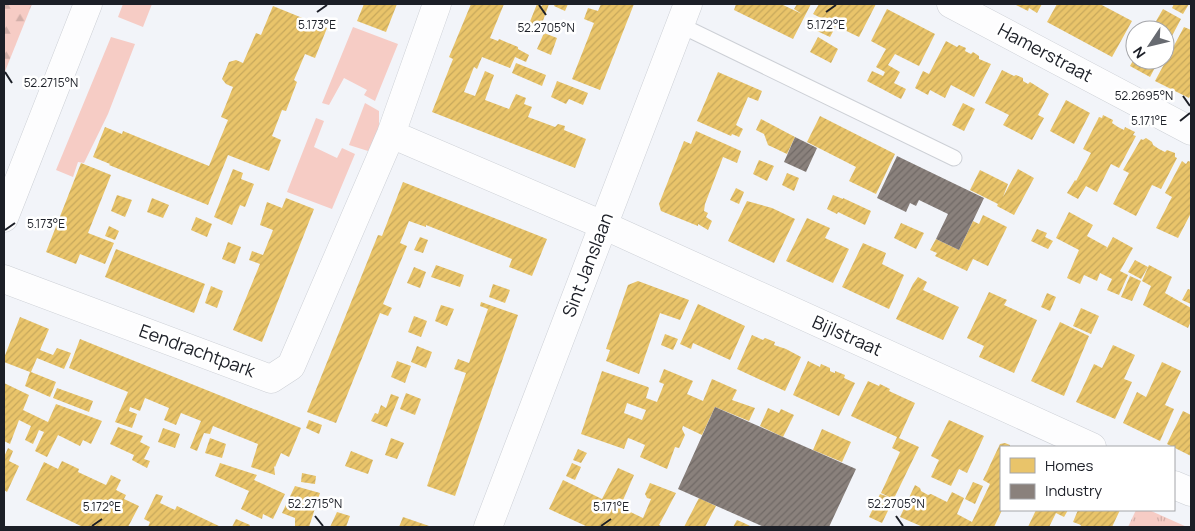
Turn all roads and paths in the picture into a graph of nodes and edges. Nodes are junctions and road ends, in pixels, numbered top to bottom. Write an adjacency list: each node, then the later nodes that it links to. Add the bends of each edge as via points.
1 (88, 4): 8 (street)
2 (437, 4): 6 (street, Eendrachtpark)
3 (951, 4): 5 (street, Hamerstraat)
4 (684, 15): 7 (lane); 9 (street, Sint Janslaan)
5 (1191, 131)
6 (391, 134): 9 (street); 10 (street, Eendrachtpark, via 291,366 271,379)
7 (954, 158)
8 (4, 218)
9 (603, 225): 11 (street, Bijlstraat); 14 (street, Sint Janslaan)
10 (4, 280)
11 (1090, 446)
12 (1175, 484): 13 (street)
13 (1191, 492)
14 (497, 524)

